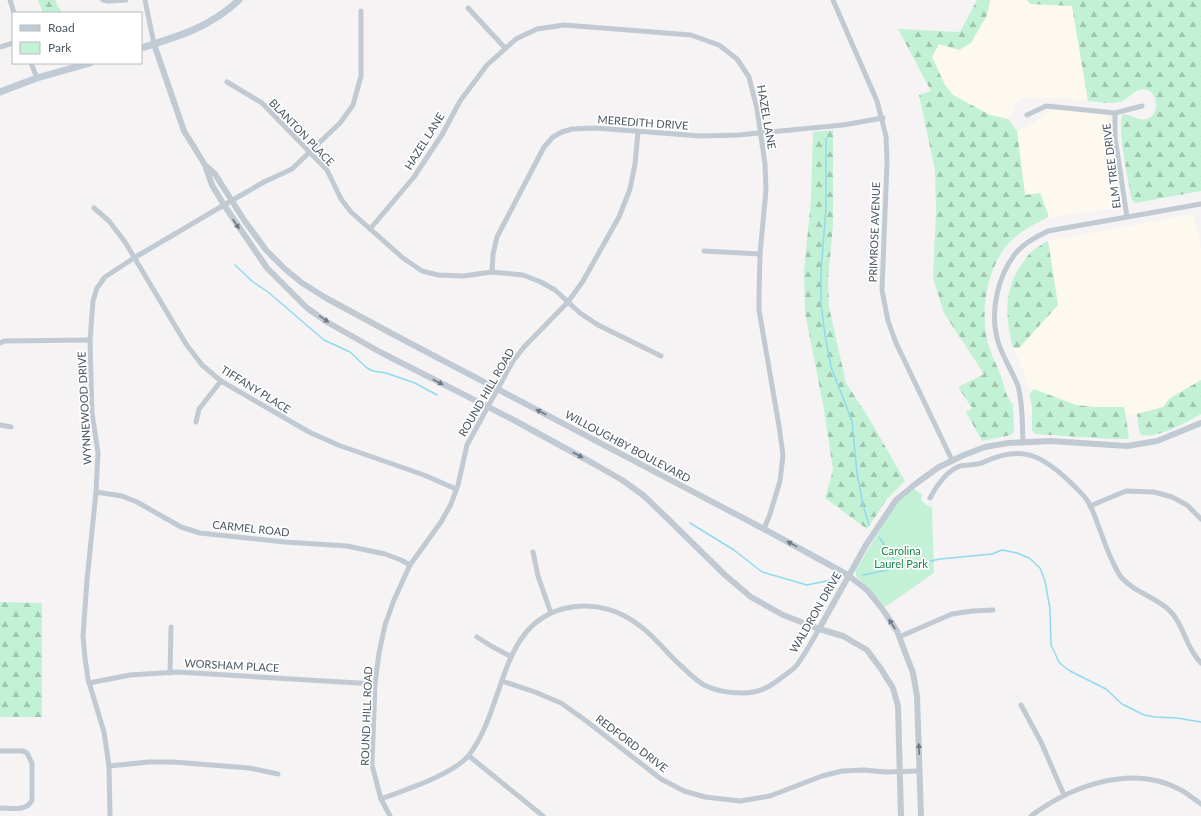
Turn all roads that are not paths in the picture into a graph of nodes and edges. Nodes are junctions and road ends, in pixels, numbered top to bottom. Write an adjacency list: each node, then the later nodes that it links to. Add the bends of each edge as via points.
1 (10, 0): 9 (street)
2 (103, 0): 3 (street)
3 (126, 0)
4 (145, 0): 11 (street)
5 (239, 0): 11 (main road, via 218,18 202,27)
6 (833, 0): 23 (street, PRIMROSE AVENUE)
7 (468, 8): 14 (street)
8 (361, 11): 26 (street, WYNNEWOOD DRIVE, via 361,76 353,105 340,123)
9 (14, 12)
10 (12, 43): 12 (street)
11 (154, 44): 13 (main road); 27 (street, WILLOUGHBY BOULEVARD, via 184,131)
12 (0, 47)
13 (142, 48)
14 (506, 48): 25 (street, HAZEL LANE, via 516,39 537,29 564,25 691,35 719,45 737,59 749,77); 33 (street, HAZEL LANE, via 486,65 460,101 443,133 414,177)
15 (31, 64): 17 (street)
16 (87, 64): 17 (main road)
17 (38, 78): 19 (main road)
18 (227, 82): 26 (street, BLANTON PLACE, via 262,103)
19 (0, 92)
20 (1142, 106): 21 (street)
21 (1115, 113): 22 (street, via 1046,106); 32 (street, ELM TREE DRIVE, via 1115,137)
22 (1027, 115)
23 (883, 118): 25 (street, MEREDITH DRIVE, via 843,125); 50 (street, PRIMROSE AVENUE, via 887,162 882,290 884,304 896,343)
24 (638, 132): 25 (street, MEREDITH DRIVE, via 701,136); 37 (street, MEREDITH DRIVE, via 595,128 572,129 553,137 544,147 497,237); 38 (street, ROUND HILL ROAD, via 630,189 619,216 583,281)
25 (760, 133): 35 (street, HAZEL LANE, via 766,190)
26 (309, 153): 28 (street, WYNNEWOOD DRIVE, via 292,169); 33 (street, BLANTON PLACE, via 327,170 341,199 351,212)
27 (205, 165): 28 (street, WILLOUGHBY BOULEVARD, via 215,174); 30 (street, WILLOUGHBY BOULEVARD, via 212,185)
28 (232, 201): 30 (street, WYNNEWOOD DRIVE); 43 (street, WILLOUGHBY BOULEVARD, via 266,250 302,283)
29 (1201, 204): 32 (street)
30 (224, 205): 36 (street, WYNNEWOOD DRIVE); 44 (street, WILLOUGHBY BOULEVARD, one-way to 44, via 267,268 307,308 374,348)
31 (94, 208): 36 (street, TIFFANY PLACE, via 109,221)
32 (1127, 217): 49 (street, via 1048,231 1028,242 1016,253 1006,268 997,294 995,325 1003,356 1018,386 1022,406)
33 (370, 230): 37 (street, BLANTON PLACE, via 402,258 422,271 438,275 463,276)
34 (704, 251): 35 (street)
35 (760, 254): 56 (street, HAZEL LANE, via 759,310 783,455 780,481)
36 (134, 258): 39 (street, WYNNEWOOD DRIVE, via 105,277 97,288 93,301); 42 (street, TIFFANY PLACE, via 186,344 202,365)
37 (492, 272): 38 (street, BLANTON PLACE, via 523,275 554,290)
38 (568, 302): 41 (street, BLANTON PLACE, via 598,325); 43 (street, ROUND HILL ROAD, via 524,347)
39 (90, 340): 40 (street); 52 (street, WYNNEWOOD DRIVE, via 92,413 98,453)
40 (0, 343)
41 (661, 356)
42 (221, 381): 45 (street, via 199,409); 51 (street, TIFFANY PLACE, via 309,432)
43 (498, 389): 44 (street, ROUND HILL ROAD); 56 (street, WILLOUGHBY BOULEVARD, one-way to 43)
44 (487, 407): 51 (street, ROUND HILL ROAD, via 467,445); 63 (street, WILLOUGHBY BOULEVARD, one-way to 63, via 622,480 643,495 751,597 783,615)
45 (196, 422)
46 (1201, 423): 49 (street, WALDRON DRIVE, via 1156,441 1127,446)
47 (0, 426): 48 (street)
48 (11, 427)
49 (1023, 441): 50 (street, WALDRON DRIVE, via 985,447)
50 (952, 460): 59 (street, WALDRON DRIVE, via 896,500)
51 (456, 489): 58 (street, ROUND HILL ROAD, via 441,522)
52 (96, 492): 58 (street, CARMEL ROAD, via 122,496 181,528 200,533 346,546 385,554); 70 (street, WYNNEWOOD DRIVE, via 84,621)
53 (930, 498): 54 (street, via 937,485 949,472 961,466 978,465 1009,454 1024,454 1039,458 1053,467 1079,491)
54 (1090, 506): 55 (street, via 1126,491 1154,492 1172,496 1187,505); 67 (street, via 1102,539 1121,577 1169,610 1180,624 1190,650)
55 (1201, 519)
56 (764, 529): 59 (street, WILLOUGHBY BOULEVARD, one-way to 56)
57 (533, 552): 61 (street, via 538,576)
58 (410, 565): 71 (street, ROUND HILL ROAD, via 385,625)
59 (848, 575): 63 (street, WALDRON DRIVE); 65 (street, WILLOUGHBY BOULEVARD, one-way to 59, via 883,610 868,592)
60 (993, 610): 65 (street, via 952,614)
61 (552, 613): 63 (street, WALDRON DRIVE, via 572,607 594,606 616,611 641,626 687,672 704,685 734,693 751,693 767,689 796,665); 66 (street, WALDRON DRIVE, via 537,622 519,640)
62 (171, 627): 68 (street)
63 (819, 629): 77 (street, WILLOUGHBY BOULEVARD, via 843,636 867,650 893,688 898,706)
64 (477, 637): 66 (street)
65 (899, 638): 76 (street, WILLOUGHBY BOULEVARD, one-way to 65, via 917,696 913,673)
66 (510, 656): 69 (street, WALDRON DRIVE)
67 (1201, 663)
68 (170, 672): 70 (street, WORSHAM PLACE, via 130,675); 71 (street, WORSHAM PLACE)
69 (502, 681): 74 (street, WALDRON DRIVE, via 487,725); 77 (street, REDFORD DRIVE, via 561,703 661,779 684,791 705,797 740,801 770,796 842,771)
70 (89, 683): 75 (street, WYNNEWOOD DRIVE, via 104,732)
71 (375, 684): 80 (street, ROUND HILL ROAD, via 372,765)
72 (1021, 705): 79 (street, via 1041,742)
73 (0, 751): 82 (street, via 23,751 28,753 32,763 30,803 22,808)
74 (469, 756): 80 (street, WALDRON DRIVE, via 426,783); 85 (street)
75 (109, 766): 78 (street, via 173,762 248,768); 83 (street, WYNNEWOOD DRIVE)
76 (919, 771): 77 (street, REDFORD DRIVE); 87 (street, WILLOUGHBY BOULEVARD)
77 (899, 772): 86 (street, WILLOUGHBY BOULEVARD)
78 (278, 774)
79 (1064, 796): 81 (street, via 1105,781 1136,778 1165,784 1180,790); 88 (street)
80 (381, 799): 84 (street, ROUND HILL ROAD)
81 (1201, 804)
82 (0, 808)
83 (110, 816)
84 (390, 816)
85 (543, 816)
86 (901, 816)
87 (921, 816)
88 (1031, 816)

